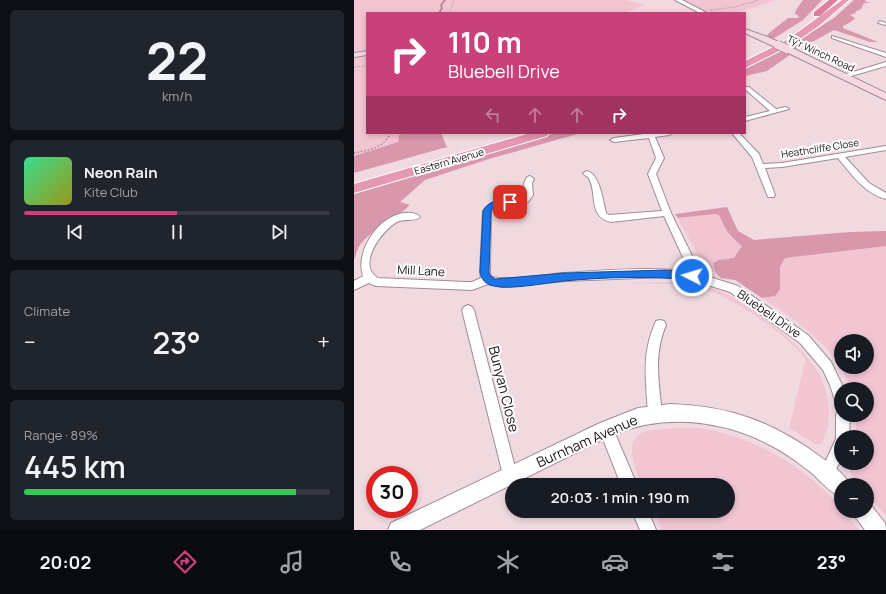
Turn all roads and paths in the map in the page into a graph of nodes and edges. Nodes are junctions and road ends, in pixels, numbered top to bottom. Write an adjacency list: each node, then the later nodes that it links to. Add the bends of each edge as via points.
1 (454, 0): 7 (path)
2 (678, 0): 8 (street)
3 (759, 0): 6 (path)
4 (827, 0): 9 (highway)
5 (842, 1): 9 (highway); 18 (highway, via 795,38)
6 (711, 10)
7 (450, 12)
8 (702, 12)
9 (817, 14): 17 (highway)
10 (880, 22): 11 (street)
11 (886, 24)
12 (746, 30): 22 (main road, Tŷ'r Winch Road, bridge)
13 (834, 37): 16 (street)
14 (366, 53): 15 (main road)
15 (354, 55)
16 (886, 55)
17 (746, 56)
18 (746, 64)
19 (886, 64): 22 (street)
20 (366, 66): 21 (path)
21 (354, 67)
22 (844, 76): 24 (main road, Tŷ'r Winch Road)
23 (747, 88): 26 (street)
24 (886, 97)
25 (786, 109): 26 (street)
26 (774, 111): 27 (street)
27 (746, 119)
28 (390, 134): 36 (path, via 386,142)
29 (509, 134): 40 (highway, Eastern Avenue)
30 (540, 134): 42 (highway, Eastern Avenue)
31 (660, 134): 33 (street)
32 (736, 134): 38 (street, via 752,151)
33 (651, 135): 34 (street); 45 (street, via 660,158 652,174)
34 (614, 140)
35 (883, 148): 37 (street, Heathcliffe Close)
36 (354, 153)
37 (840, 156): 38 (street, Heathcliffe Close); 44 (street, via 865,185)
38 (759, 166): 43 (street)
39 (588, 173): 45 (street, via 592,177 602,214 606,218)
40 (354, 178)
41 (530, 179): 49 (street, via 529,195 525,200 494,204 487,211 485,272)
42 (354, 189)
43 (771, 195)
44 (886, 196)
45 (667, 213): 47 (street, via 691,264)
46 (416, 217): 48 (street, via 400,217 380,230 363,259 365,273)
47 (692, 276): 49 (street, Bluebell Drive, via 588,276 502,283); 53 (street, Bluebell Drive, via 734,289 781,320 804,339 827,366)
48 (370, 278): 49 (street, Mill Lane, via 376,282 465,286); 50 (street)
49 (488, 280)
50 (354, 286)
51 (468, 310): 58 (street, Bunyan Close)
52 (660, 325): 54 (street, via 654,339 651,363)
53 (836, 382)
54 (655, 414): 55 (street, Burnham Avenue, via 634,418); 57 (street, Burnham Avenue, via 691,412 727,419 769,435 793,448)
55 (606, 429): 58 (street, Burnham Avenue); 59 (street)
56 (834, 458): 57 (street)
57 (827, 473): 60 (street, Burnham Avenue)
58 (510, 475): 63 (street, Burnham Avenue)
59 (626, 478)
60 (834, 480)
61 (643, 518): 65 (street)
62 (868, 518): 66 (street)
63 (420, 525): 64 (street, Burnham Avenue)
64 (398, 530)
65 (648, 530)
66 (878, 530)

